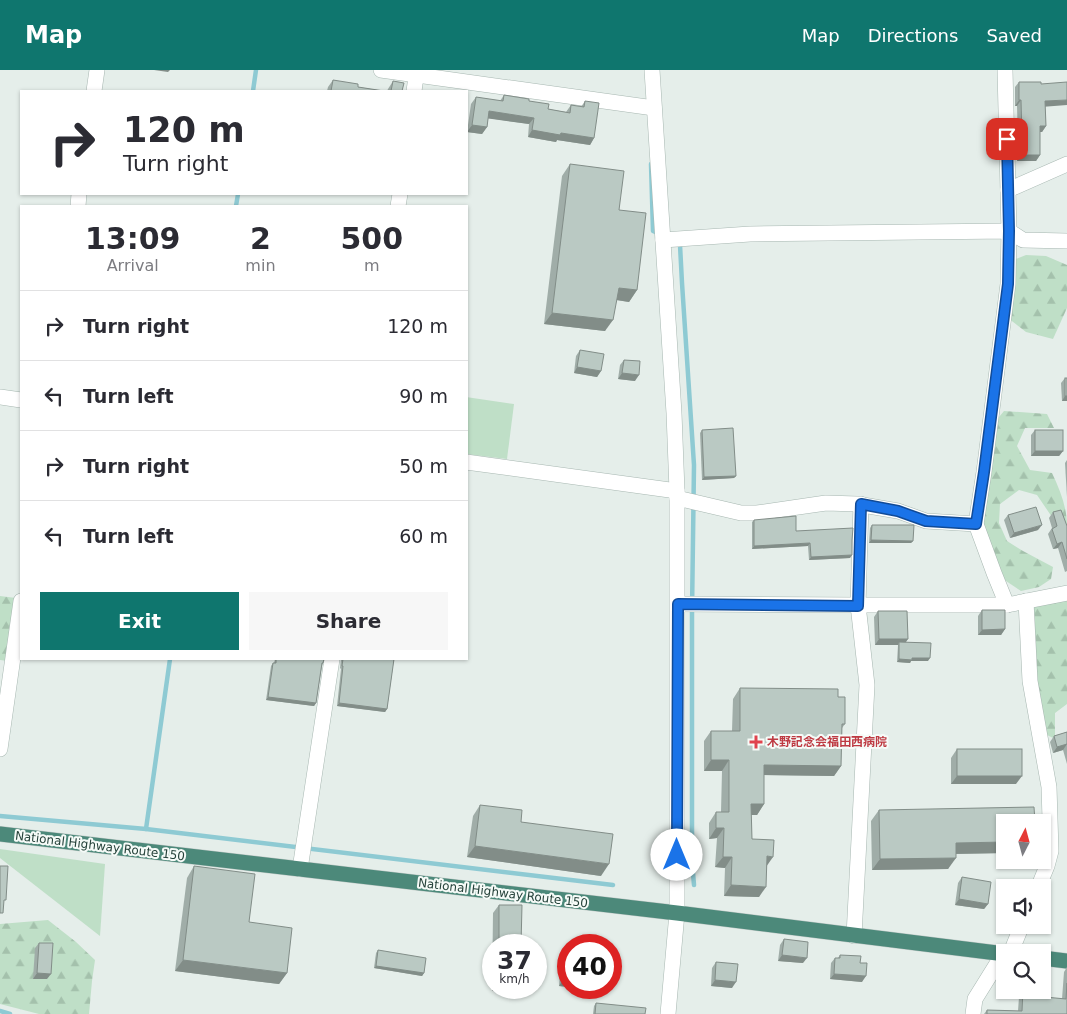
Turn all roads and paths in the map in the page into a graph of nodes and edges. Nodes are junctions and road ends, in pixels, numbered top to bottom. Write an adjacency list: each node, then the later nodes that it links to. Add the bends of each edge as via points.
1 (97, 70): 6 (street)
2 (380, 70): 5 (street)
3 (652, 70): 8 (street)
4 (1005, 70): 10 (street)
5 (417, 73): 7 (street); 8 (street)
6 (94, 90)
7 (414, 90)
8 (654, 108): 12 (street)
9 (1067, 164): 10 (street)
10 (1008, 190): 11 (street)
11 (1009, 231): 12 (street, via 750,234); 13 (street, via 1023,240); 19 (street, via 1008,284)
12 (663, 240): 17 (street)
13 (1067, 241)
14 (0, 397): 15 (street)
15 (20, 400)
16 (468, 462): 17 (street)
17 (677, 494): 18 (street, via 741,513 826,503); 22 (street)
18 (861, 504): 19 (street, via 898,511 926,521); 24 (street)
19 (976, 524): 23 (street)
20 (1067, 593): 21 (street)
21 (1026, 601): 23 (street); 30 (street, via 1030,681 1049,787 1051,851)
22 (678, 604): 24 (street); 31 (street)
23 (1007, 605): 24 (street)
24 (858, 606): 32 (street, via 868,685)
25 (20, 608): 27 (street)
26 (332, 660): 29 (street)
27 (0, 749)
28 (0, 834): 29 (highway, National Highway Route 150)
29 (300, 869): 31 (highway, National Highway Route 150)
30 (1042, 879)
31 (677, 913): 32 (highway, National Highway Route 150); 37 (street)
32 (854, 936): 33 (highway, National Highway Route 150)
33 (996, 952)
34 (1051, 959): 35 (highway)
35 (1067, 961)
36 (996, 969): 38 (street, via 975,999)
37 (668, 1014)
38 (973, 1014)

